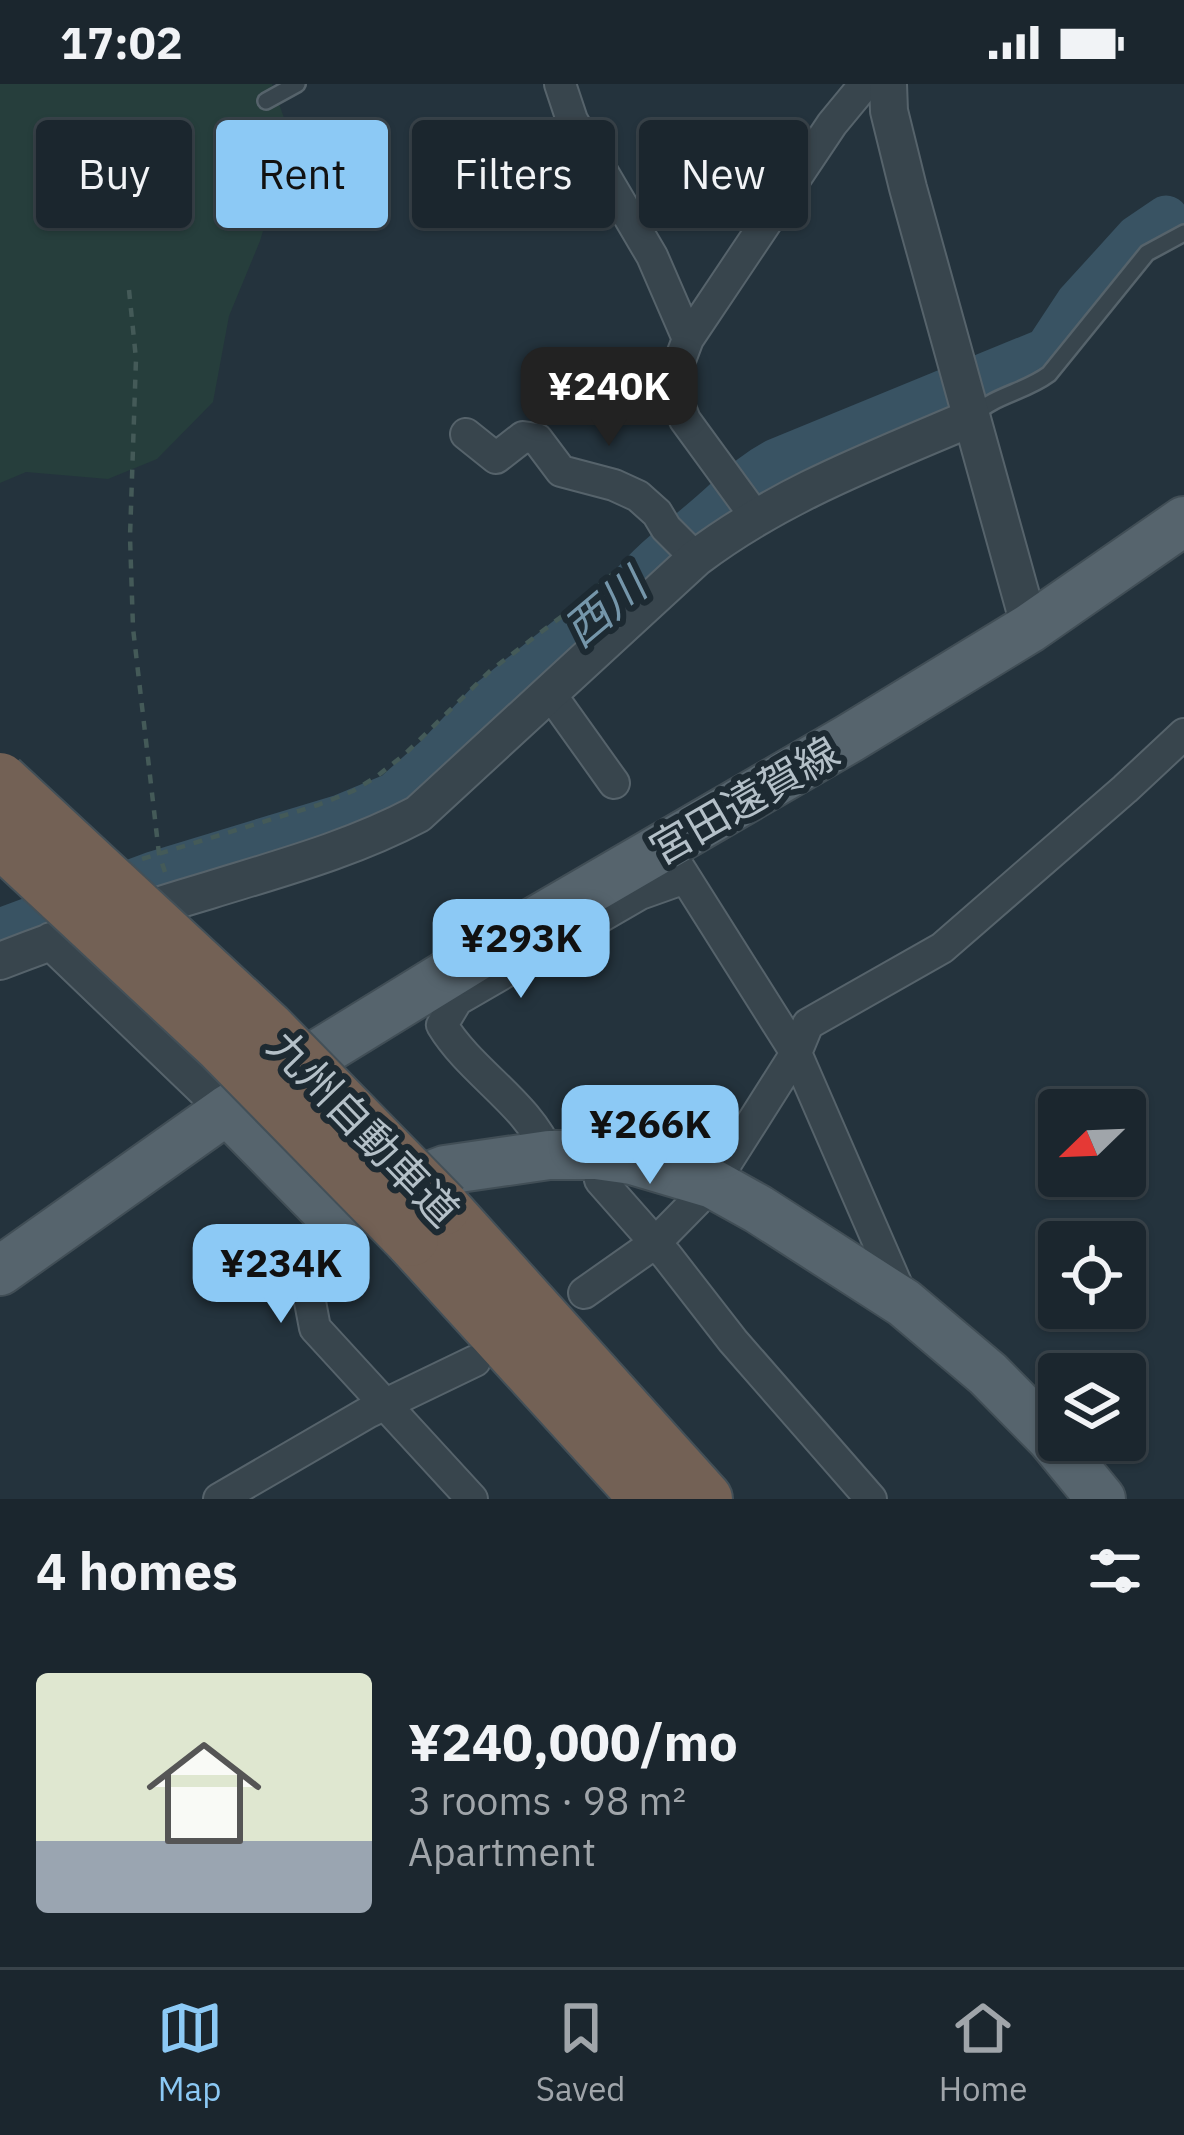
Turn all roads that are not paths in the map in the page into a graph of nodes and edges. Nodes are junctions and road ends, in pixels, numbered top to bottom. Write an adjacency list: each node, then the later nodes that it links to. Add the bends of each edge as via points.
1 (297, 84): 5 (lane)
2 (560, 84): 7 (street)
3 (865, 84): 7 (street)
4 (888, 84): 8 (street)
5 (266, 100)
6 (1184, 233): 8 (lane, via 1147,253 1048,374)
7 (688, 339): 10 (street, via 671,384 685,420)
8 (970, 418): 10 (street); 13 (street)
9 (466, 434): 12 (street, via 496,458 523,436 537,439 561,470 638,496)
10 (755, 516): 12 (street)
11 (1184, 521): 13 (main road, 宮田遠賀線)
12 (696, 558): 14 (street)
13 (1030, 628): 19 (main road, 宮田遠賀線, via 850,739)
14 (549, 692): 17 (street); 20 (street, via 418,814 381,833)
15 (1184, 734): 22 (street, via 942,948 808,1024)
16 (0, 780): 27 (highway, 九州自動車道, bridge, via 267,1028)
17 (614, 783)
18 (0, 839): 27 (highway, 九州自動車道, bridge)
19 (675, 862): 22 (street); 23 (main road, 宮田遠賀線, via 509,936); 24 (street, via 640,894 458,1000 442,1025 540,1133)
20 (51, 941): 21 (street); 23 (street)
21 (0, 961)
22 (796, 1053): 25 (street); 31 (street)
23 (227, 1110): 26 (main road); 29 (main road, 宮田遠賀線)
24 (572, 1155): 25 (main road); 26 (main road, via 446,1170); 28 (street)
25 (713, 1184): 28 (street); 31 (main road)
26 (329, 1214): 33 (street, via 307,1286 315,1328)
27 (427, 1224): 36 (highway, 九州自動車道); 37 (highway, 九州自動車道)
28 (655, 1243): 30 (street); 38 (street)
29 (0, 1271)
30 (584, 1293)
31 (904, 1304): 39 (main road, via 1004,1390)
32 (475, 1361): 33 (street)
33 (383, 1404): 34 (street); 35 (street)
34 (219, 1499)
35 (472, 1499)
36 (648, 1499)
37 (704, 1499)
38 (872, 1499)
39 (1101, 1499)

